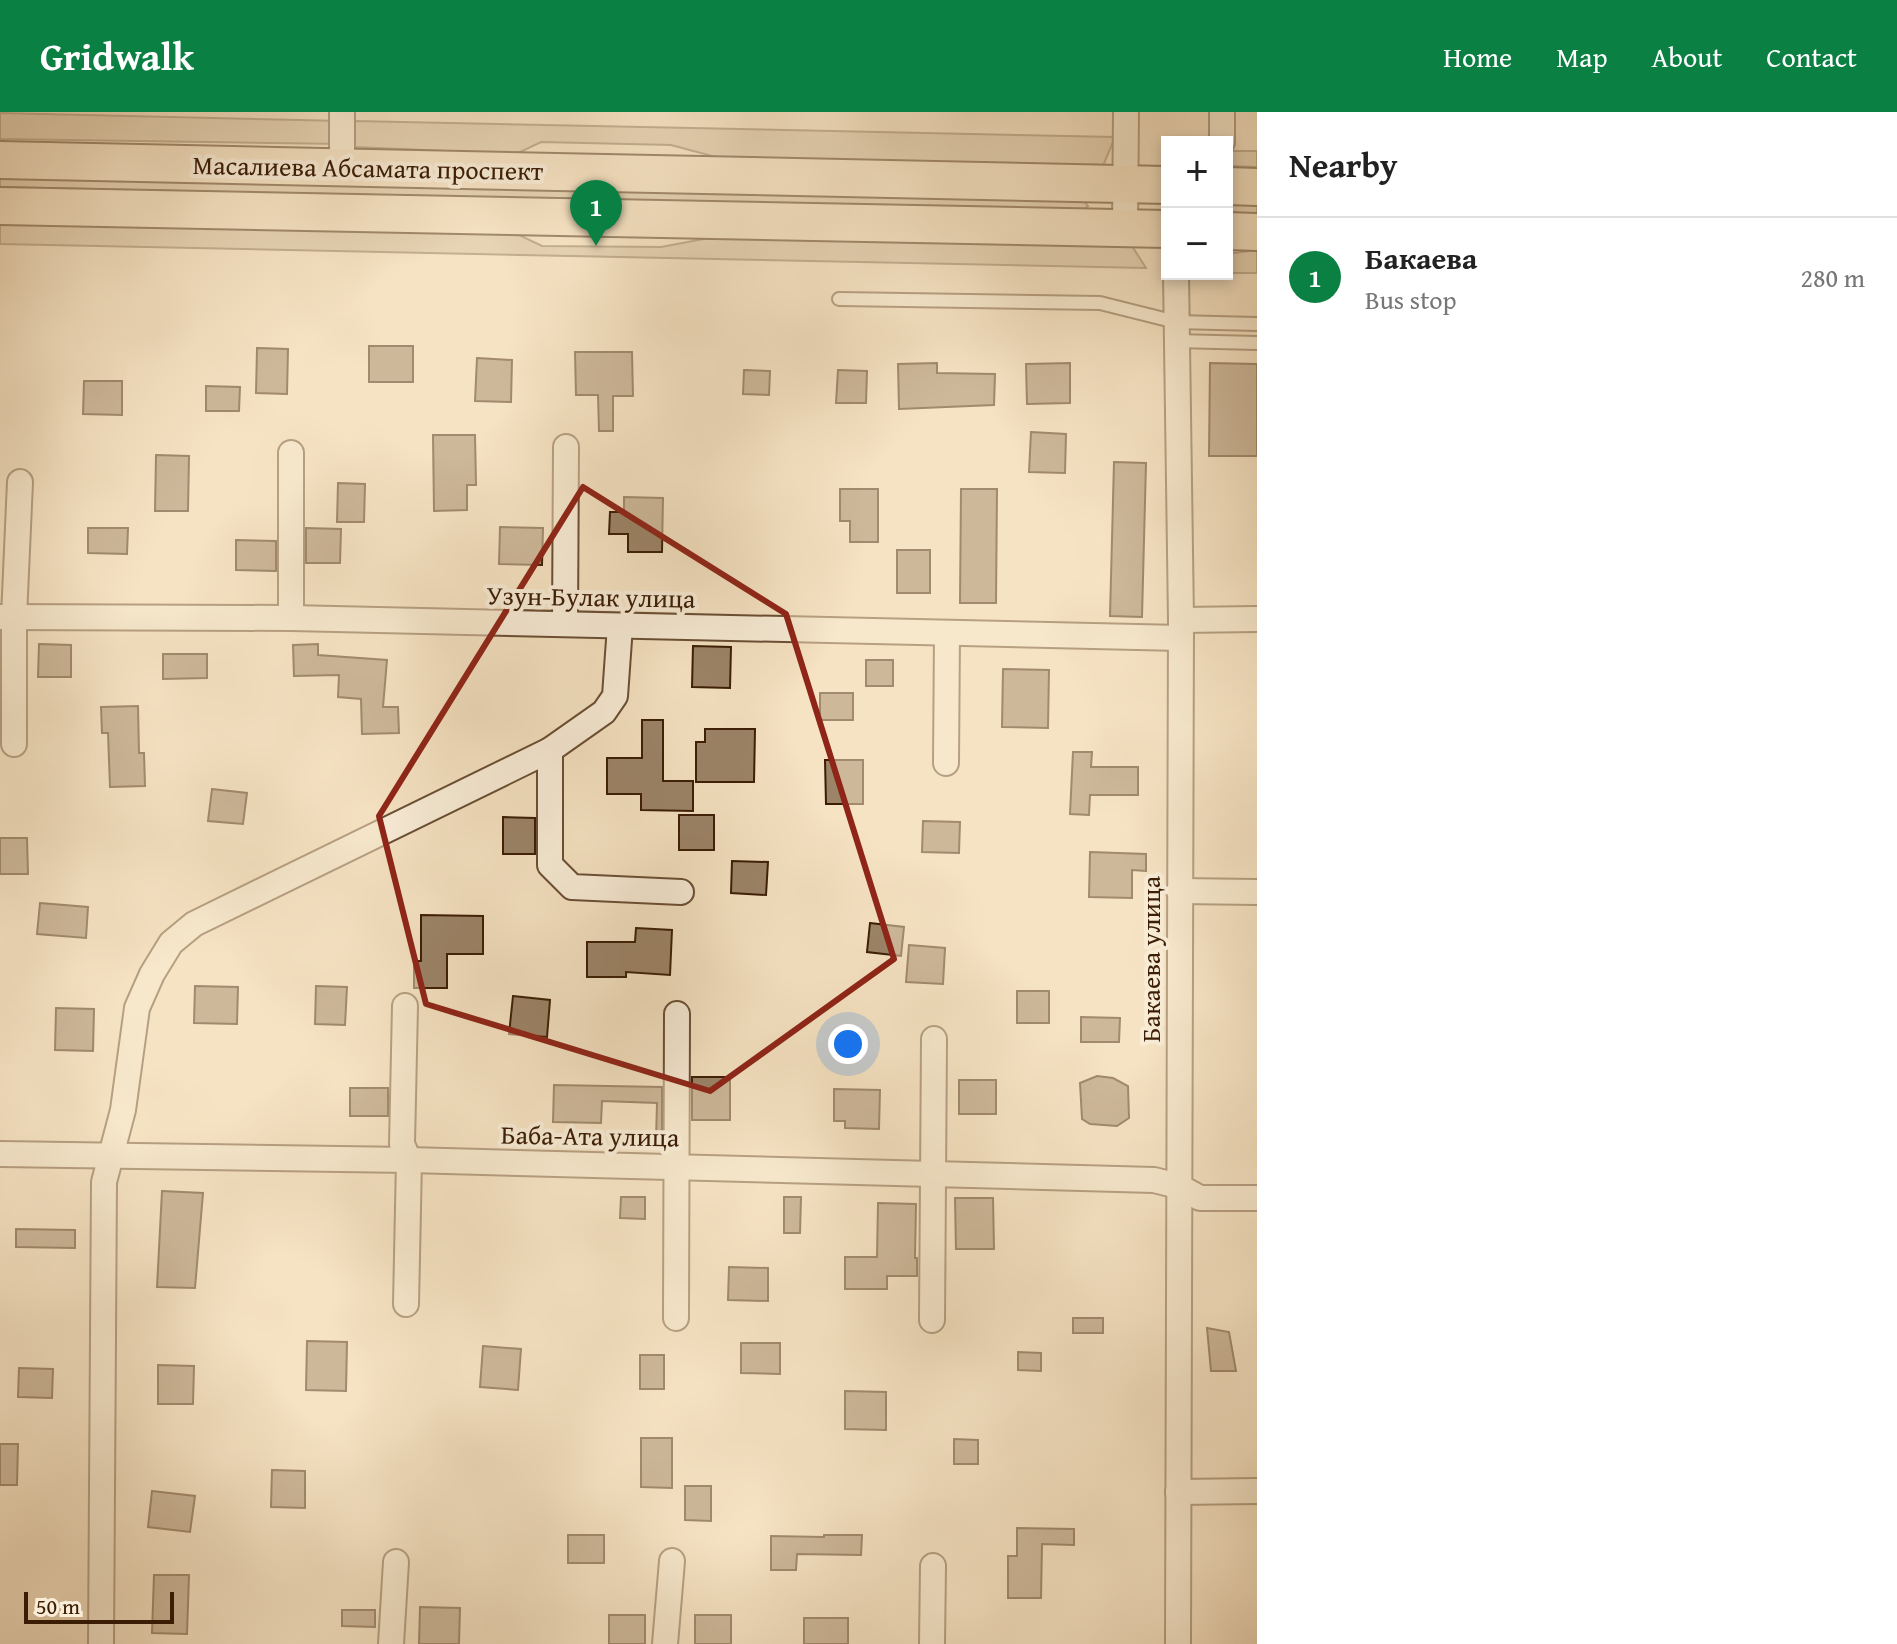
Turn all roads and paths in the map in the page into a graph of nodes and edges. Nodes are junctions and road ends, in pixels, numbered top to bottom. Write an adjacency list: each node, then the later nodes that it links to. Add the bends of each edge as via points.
1 (342, 112): 6 (street)
2 (1126, 112): 7 (street)
3 (1222, 112): 4 (street)
4 (1222, 136)
5 (0, 160): 6 (main road, Масалиева Абсамата проспект)
6 (342, 167): 7 (main road, Масалиева Абсамата проспект)
7 (1126, 184): 8 (main road, Масалиева Абсамата проспект); 12 (street)
8 (1161, 185)
9 (1233, 186): 10 (main road)
10 (1257, 187)
11 (0, 206): 12 (main road, Масалиева Абсамата проспект)
12 (1125, 229): 13 (main road, Масалиева Абсамата проспект)
13 (1161, 229)
14 (1233, 231): 15 (main road)
15 (1257, 232)
16 (1176, 280): 19 (street, Бакаева улица)
17 (839, 299): 19 (lane, via 1100,303)
18 (1257, 324): 19 (lane)
19 (1176, 332): 20 (lane); 29 (street, Бакаева улица)
20 (1257, 343)
21 (566, 447): 27 (street)
22 (291, 453): 25 (street)
23 (20, 482): 24 (street)
24 (7, 617): 25 (street, Узун-Булак улица); 31 (street)
25 (291, 618): 27 (street, Узун-Булак улица)
26 (1257, 619): 29 (street, Узун-Булак улица)
27 (565, 624): 28 (street, Узун-Булак улица)
28 (620, 626): 30 (street, Узун-Булак улица); 32 (street, via 615,696 604,712)
29 (1181, 629): 30 (street, Узун-Булак улица); 34 (street, Бакаева улица)
30 (947, 634): 33 (street)
31 (14, 744)
32 (550, 750): 35 (street, via 550,865 572,887); 41 (street, via 194,924 171,943 137,1008 123,1110)
33 (946, 763)
34 (1179, 891): 36 (street); 45 (street, Бакаева улица)
35 (681, 892)
36 (1257, 892)
37 (405, 1006): 42 (street, via 402,1144)
38 (677, 1014): 43 (street)
39 (934, 1039): 44 (street)
40 (0, 1154): 41 (street, Баба-Ата улица)
41 (109, 1155): 42 (street, Баба-Ата улица); 55 (street, via 104,1182)
42 (409, 1160): 43 (street, Баба-Ата улица); 47 (street)
43 (675, 1166): 44 (street, Баба-Ата улица); 48 (street)
44 (935, 1174): 45 (street, Баба-Ата улица, via 1154,1180); 49 (street)
45 (1178, 1186): 46 (street, Баба-Ата улица, via 1200,1198); 51 (street, Бакаева улица)
46 (1257, 1198)
47 (406, 1304)
48 (676, 1318)
49 (932, 1320)
50 (1257, 1491): 51 (street)
51 (1178, 1492): 59 (street, Бакаева улица)
52 (672, 1561): 57 (street)
53 (396, 1562): 56 (street)
54 (933, 1566): 58 (street)
55 (101, 1644)
56 (391, 1644)
57 (665, 1644)
58 (932, 1644)
59 (1178, 1644)

